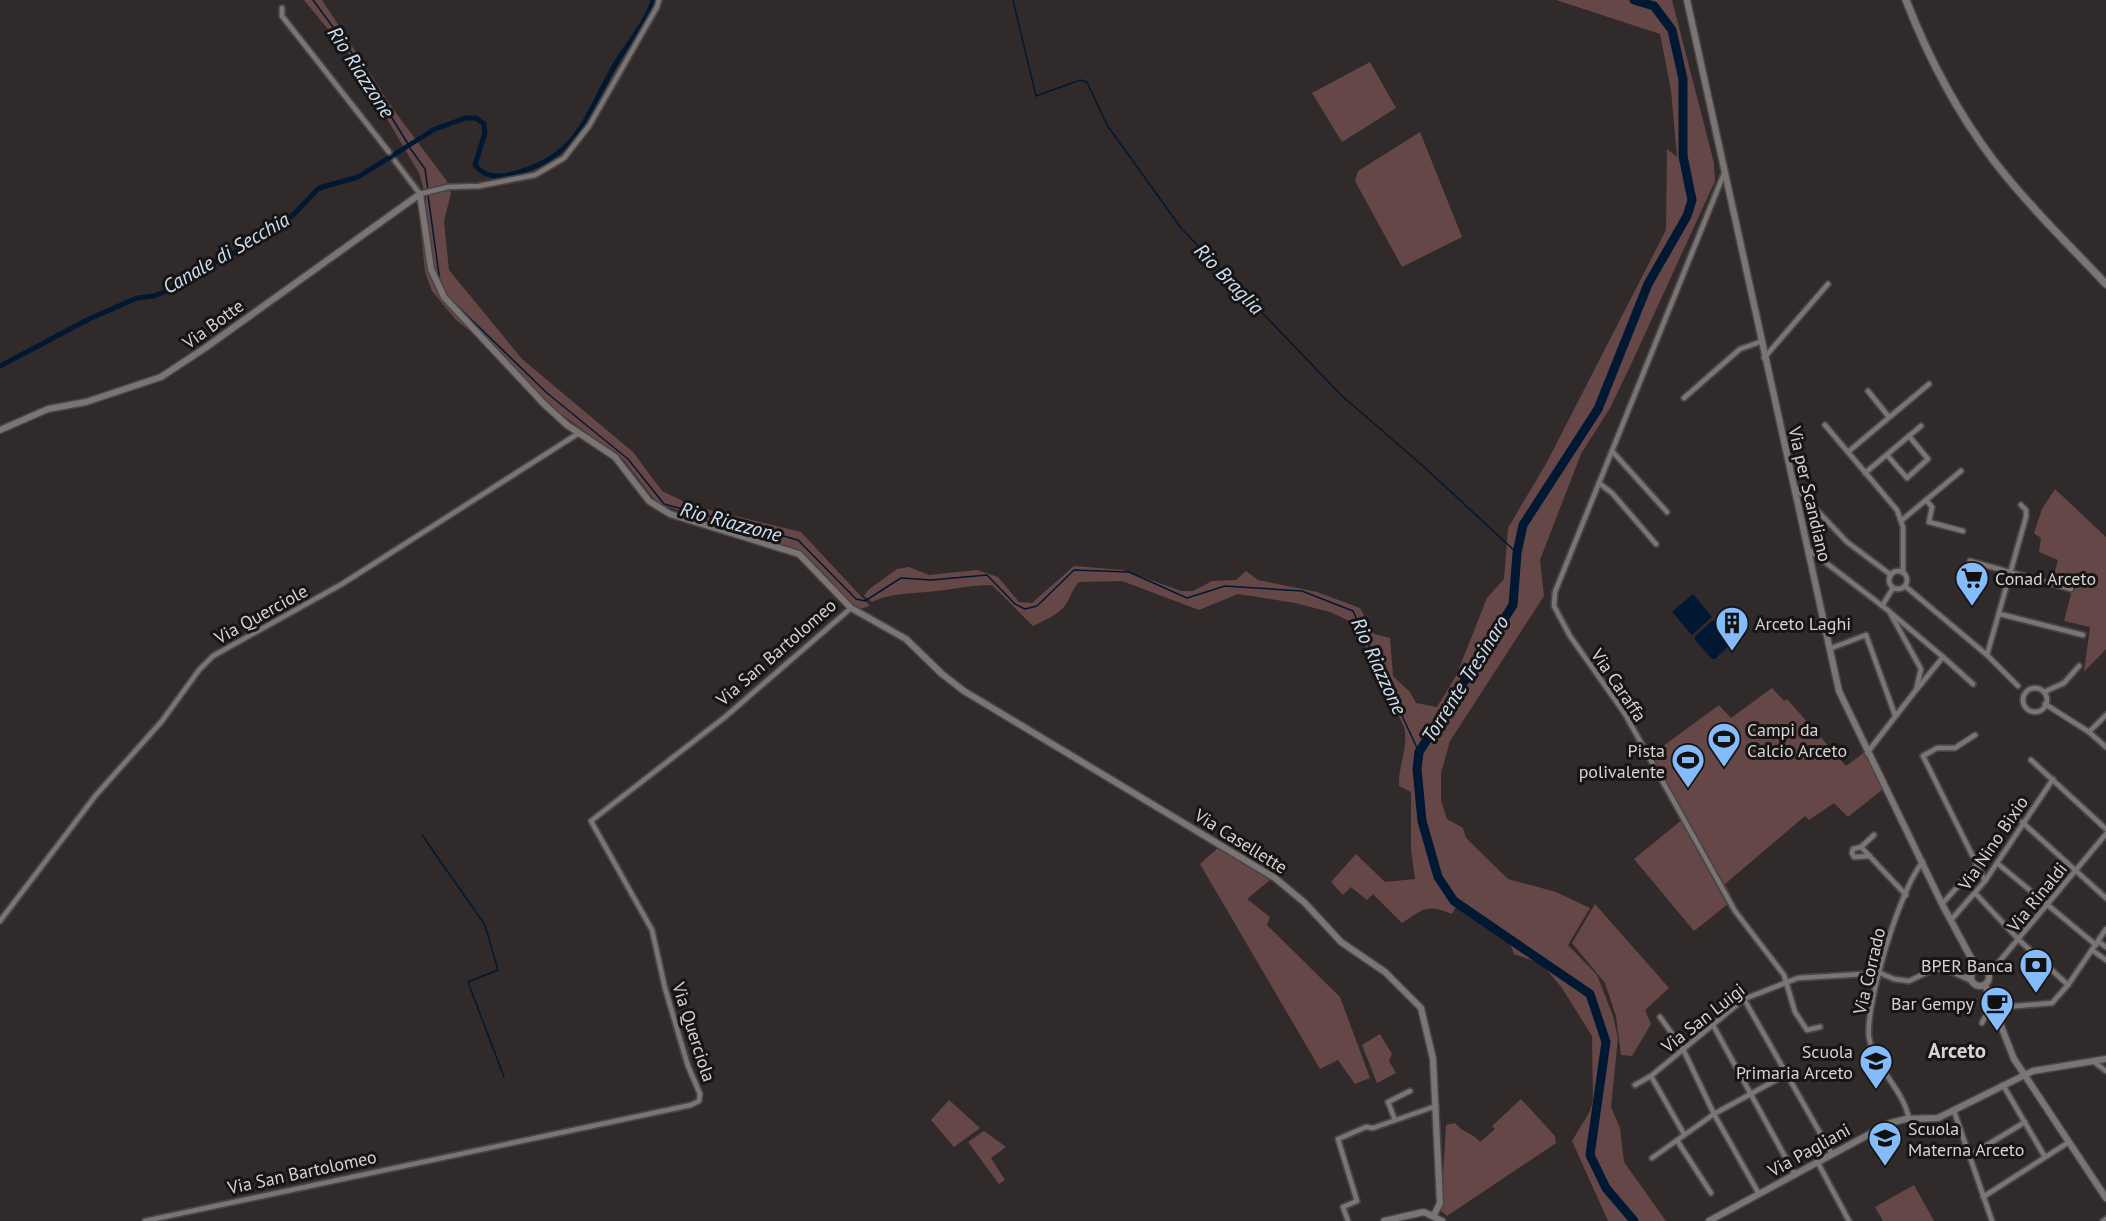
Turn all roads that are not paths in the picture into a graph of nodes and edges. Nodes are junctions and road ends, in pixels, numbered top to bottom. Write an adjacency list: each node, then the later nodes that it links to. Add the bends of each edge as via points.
1 (659, 0): 8 (street, via 589,126 564,158 535,175)
2 (1687, 0): 7 (street, Via per Scandiano)
3 (1906, 0): 10 (main road, via 1936,68 1982,144 2013,184)
4 (282, 8): 5 (street, via 282,16)
5 (389, 152)
6 (395, 161): 8 (street)
7 (1725, 171): 11 (street, Via per Scandiano); 22 (street, Via Caraffa)
8 (422, 192): 19 (street, Via Botte, via 170,372 98,399 48,409); 20 (street, Via San Bartolomeo, via 431,269 440,292 528,389)
9 (1828, 284): 12 (street)
10 (2106, 284)
11 (1760, 342): 12 (street, Via per Scandiano); 15 (street, via 1740,349)
12 (1764, 358): 28 (street, Via per Scandiano)
13 (1929, 384): 16 (street)
14 (1868, 391): 16 (street)
15 (1684, 398)
16 (1889, 417): 23 (street)
17 (1825, 425): 23 (street)
18 (1921, 426): 21 (street)
19 (0, 430)
20 (579, 433): 46 (street, Via San Bartolomeo, via 620,461 657,508 799,554); 85 (street, Via Querciole, via 342,584 213,656 91,801)
21 (1909, 436): 24 (street); 24 (street, via 1928,459 1907,478)
22 (1612, 451): 27 (street, Via Caraffa); 32 (street)
23 (1848, 452): 26 (street)
24 (1887, 454): 26 (street)
25 (1961, 471): 29 (street)
26 (1865, 473): 34 (street)
27 (1599, 483): 36 (street); 95 (street, Via Caraffa, via 1555,592 1557,614 1624,714 1735,911 1781,970)
28 (1793, 484): 31 (street); 33 (street, Via per Scandiano)
29 (1926, 500): 34 (street); 35 (street, via 1932,507 1929,522)
30 (2021, 505): 39 (street, via 2026,517)
31 (1812, 507): 33 (street); 41 (street, via 1847,542)
32 (1667, 512)
33 (1800, 514): 37 (street, Via per Scandiano)
34 (1902, 520): 40 (street)
35 (1963, 531)
36 (1656, 544)
37 (1808, 549): 45 (street); 50 (street, Via per Scandiano)
38 (1970, 561): 39 (street)
39 (2010, 572): 44 (street); 48 (street)
40 (1903, 573): 41 (street); 42 (street)
41 (1891, 575): 43 (street)
42 (1905, 586): 43 (street); 51 (street)
43 (1893, 588): 45 (street)
44 (2071, 590)
45 (1882, 606): 47 (street)
46 (851, 608): 67 (street, Via San Bartolomeo, via 725,717); 115 (street, Via Casellette, via 906,639 964,691 1275,878 1305,903 1341,942 1385,972 1421,1008 1433,1059)
47 (1889, 611): 52 (street); 55 (street, via 1921,669)
48 (2000, 614): 49 (street); 51 (street)
49 (2083, 635)
50 (1829, 649): 59 (street, via 1866,635); 64 (street, Via per Scandiano, via 1839,691)
51 (1987, 655): 56 (street)
52 (1943, 657): 54 (street); 55 (street)
53 (2079, 666): 57 (street, via 2064,683)
54 (1973, 684)
55 (1916, 690): 59 (street)
56 (2027, 691): 57 (street); 58 (street, via 2024,704 2028,709 2038,711)
57 (2044, 692): 58 (street)
58 (2045, 704): 61 (street)
59 (1895, 715): 64 (street)
60 (2106, 715): 61 (street)
61 (2089, 732): 63 (street)
62 (1975, 735): 76 (street, via 1955,748 1937,748 1923,756)
63 (2106, 747)
64 (1867, 753): 74 (street, Via per Scandiano)
65 (2031, 760): 66 (street)
66 (2053, 779): 68 (street, Via Nino Bixio); 69 (street)
67 (591, 821): 124 (street, Via Querciola, via 652,930 699,1101)
68 (2022, 822): 75 (street, Via Nino Bixio); 77 (street)
69 (2106, 829)
70 (2106, 834): 77 (street, Via Rinaldi)
71 (1874, 835): 72 (street)
72 (1861, 848): 73 (street); 73 (street, via 1853,849 1854,857)
73 (1870, 856): 80 (street)
74 (1923, 862): 80 (street, Via Corrado); 82 (street, Via per Scandiano)
75 (1997, 863): 78 (street, Via Nino Bixio); 83 (street)
76 (1978, 864): 78 (street); 82 (street)
77 (2075, 871): 81 (street); 83 (street, Via Rinaldi)
78 (1985, 882): 79 (street, Via Nino Bixio)
79 (1976, 894): 84 (street, Via Nino Bixio); 87 (street)
80 (1906, 895): 92 (street, Via Corrado, via 1891,930)
81 (2106, 898)
82 (1942, 904): 84 (street, Via per Scandiano)
83 (2048, 905): 87 (street, Via Rinaldi); 88 (street)
84 (1951, 920): 91 (street, Via per Scandiano)
85 (0, 921)
86 (2106, 929): 88 (street)
87 (2019, 940): 93 (street, Via Rinaldi); 97 (street)
88 (2096, 945): 89 (street); 90 (street); 97 (street)
89 (2106, 947)
90 (2106, 960)
91 (1975, 970): 93 (street, via 1984,970); 94 (street)
92 (1880, 974): 94 (street, Via San Luigi, via 1909,981 1943,968); 95 (street, Via San Luigi, via 1816,975); 118 (street, Via Corrado, via 1869,1036 1876,1059 1906,1107)
93 (1988, 975): 96 (street)
94 (1969, 979): 96 (street)
95 (1784, 982): 98 (street, Via San Luigi); 103 (street, Via Caraffa, via 1795,1012 1807,1030)
96 (1984, 985): 99 (street)
97 (2068, 985): 99 (street, via 2052,1003)
98 (1744, 999): 102 (street, Via San Luigi); 109 (street)
99 (1993, 1011): 101 (street); 108 (street, via 2008,1048)
100 (1660, 1017): 104 (street)
101 (1982, 1023)
102 (1713, 1025): 104 (street, Via San Luigi); 114 (street)
103 (1820, 1027)
104 (1683, 1049): 110 (street, Via San Luigi); 117 (street)
105 (2106, 1059): 106 (street, Via Pagliani)
106 (2093, 1061): 107 (street); 108 (street, Via Pagliani)
107 (2106, 1071)
108 (2025, 1073): 112 (street, Via Pagliani); 123 (street)
109 (1787, 1074): 114 (street); 125 (street)
110 (1651, 1076): 111 (street, Via San Luigi); 121 (street)
111 (1635, 1085)
112 (2003, 1085): 116 (street, Via Pagliani); 120 (street)
113 (1410, 1091): 119 (street, via 1388,1102)
114 (1751, 1094): 117 (street); 130 (street)
115 (1437, 1105): 119 (street); 135 (street, Via Casellette, via 1440,1203)
116 (1954, 1111): 118 (street, Via Pagliani, via 1931,1120); 126 (street)
117 (1714, 1114): 121 (street); 132 (street)
118 (1909, 1119): 125 (street, Via Pagliani, via 1890,1123)
119 (1395, 1120): 137 (street, via 1338,1139 1357,1201 1343,1207)
120 (2025, 1122): 126 (street); 127 (street)
121 (1684, 1134): 122 (street)
122 (1678, 1142): 128 (street); 131 (street)
123 (2069, 1142): 127 (street); 134 (street)
124 (465, 1151): 136 (street, Via San Bartolomeo)
125 (1832, 1155): 129 (street, Via Pagliani)
126 (1969, 1156): 133 (street)
127 (2045, 1157): 133 (street)
128 (1652, 1158)
129 (1818, 1163): 130 (street, Via Pagliani); 141 (street)
130 (1795, 1175): 132 (street, Via Pagliani)
131 (1711, 1193)
132 (1760, 1194): 140 (street, Via Pagliani)
133 (1983, 1197): 142 (street)
134 (2106, 1198)
135 (1434, 1215): 138 (street, via 1418,1213); 139 (street)
136 (145, 1221)
137 (1348, 1221)
138 (1384, 1221)
139 (1442, 1221)
140 (1709, 1221)
141 (1850, 1221)
142 (1992, 1221)

